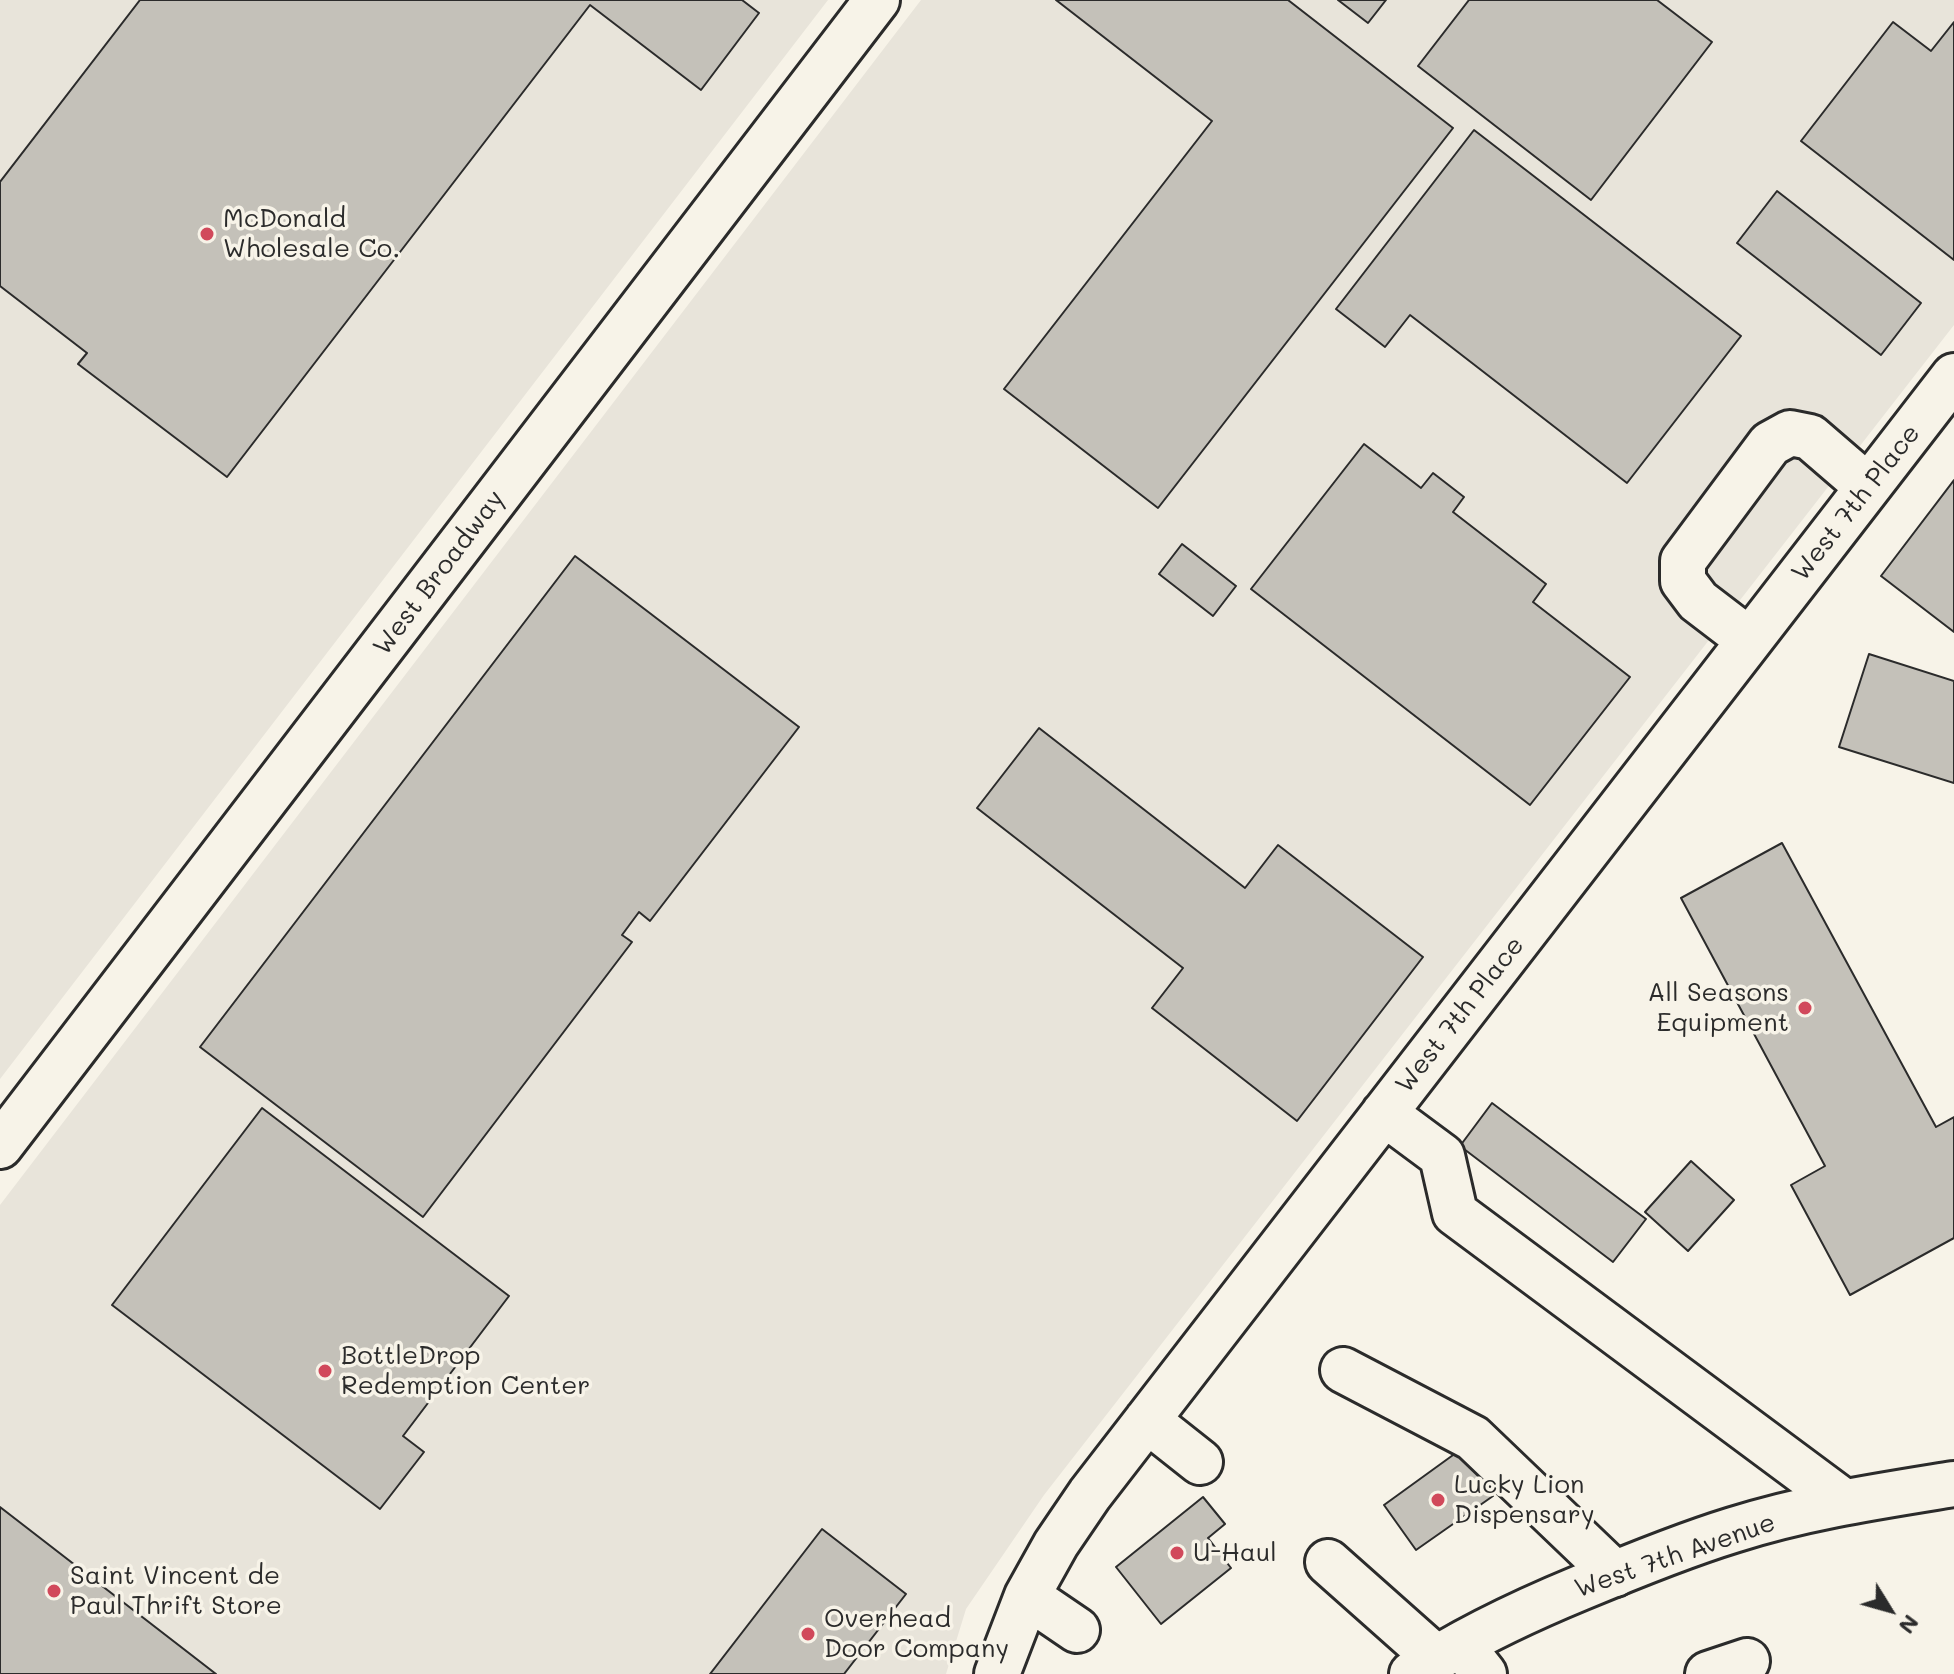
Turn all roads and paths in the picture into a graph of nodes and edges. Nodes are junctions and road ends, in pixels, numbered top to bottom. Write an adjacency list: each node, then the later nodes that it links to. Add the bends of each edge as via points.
1 (877, 0): 6 (street, West Broadway)
2 (1954, 376): 3 (street, West 7th Place)
3 (1868, 487): 4 (street, West 7th Place); 4 (street, via 1810,437 1790,433 1770,444 1683,561 1683,581 1698,601)
4 (1749, 640): 5 (street, West 7th Place)
5 (1384, 1113): 8 (street, West 7th Place); 11 (street, via 1442,1156 1455,1213)
6 (0, 1146)
7 (1343, 1370): 13 (street, via 1473,1438)
8 (1147, 1420): 9 (street); 14 (street, West 7th Place, via 1064,1531)
9 (1200, 1462)
10 (1954, 1484): 11 (street, West 7th Avenue)
11 (1844, 1502): 13 (street, West 7th Avenue, via 1735,1529)
12 (1328, 1562): 16 (street)
13 (1615, 1574): 16 (street, West 7th Avenue, via 1524,1612)
14 (1027, 1596): 15 (street); 17 (street, West 7th Place)
15 (1077, 1630)
16 (1448, 1663)
17 (997, 1674)

